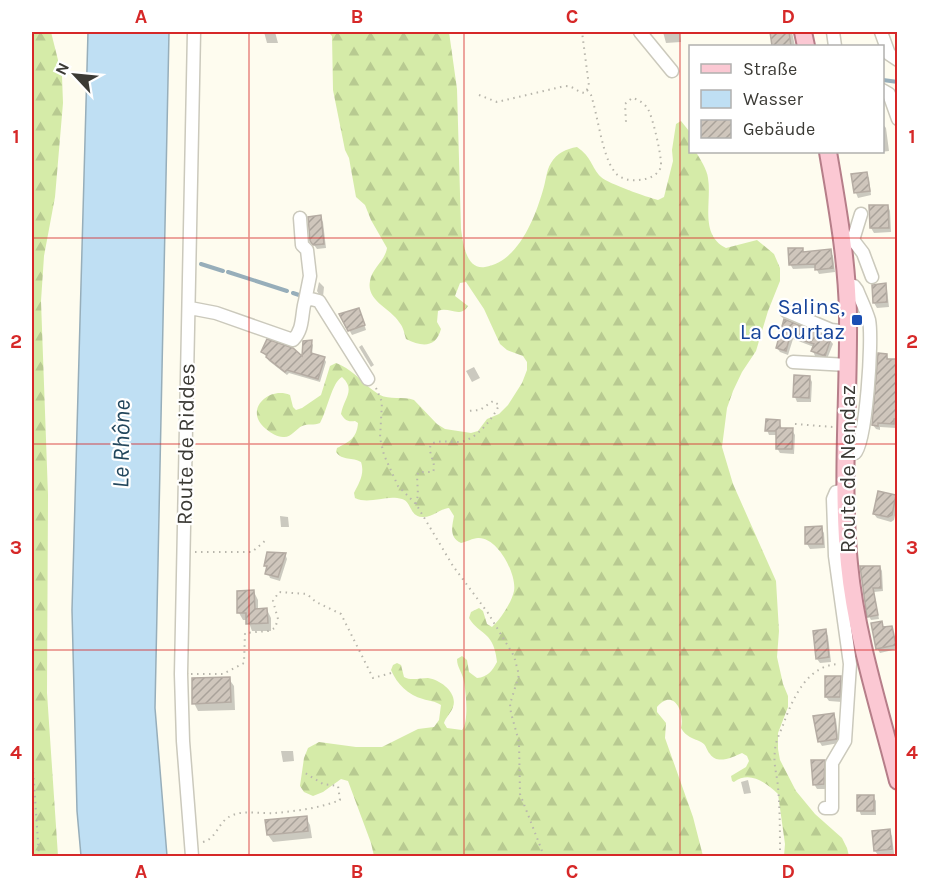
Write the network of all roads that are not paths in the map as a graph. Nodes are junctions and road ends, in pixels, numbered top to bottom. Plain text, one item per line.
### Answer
1 (194, 32) edge
2 (640, 32) edge
3 (881, 32) edge
4 (897, 60) edge
5 (672, 71) dead end
6 (884, 91) edge
7 (897, 119) edge
8 (828, 153) edge
9 (861, 214) dead end
10 (300, 218) dead end
11 (848, 240) junction
12 (872, 277) dead end
13 (847, 285) junction
14 (305, 301) junction
15 (190, 308) junction
16 (786, 311) dead end
17 (848, 332) junction
18 (793, 362) dead end
19 (848, 365) junction
20 (368, 379) road end
21 (847, 453) junction
22 (846, 490) junction
23 (897, 782) edge
24 (825, 808) dead end
25 (192, 856) edge

1 - 15 street, Route de Riddes
2 - 5 street
3 - 4 street
6 - 7 street
8 - 11 main road, Route de Nendaz
9 - 11 street
10 - 14 street
11 - 12 street
11 - 13 main road, Route de Nendaz
13 - 17 main road, Route de Nendaz
13 - 21 street
14 - 15 street
14 - 20 street
15 - 25 street, Route de Riddes
16 - 17 street
17 - 19 main road, Route de Nendaz
18 - 19 street
19 - 21 main road, Route de Nendaz
21 - 22 main road, Route de Nendaz
22 - 23 main road, Route de Nendaz
22 - 24 street

